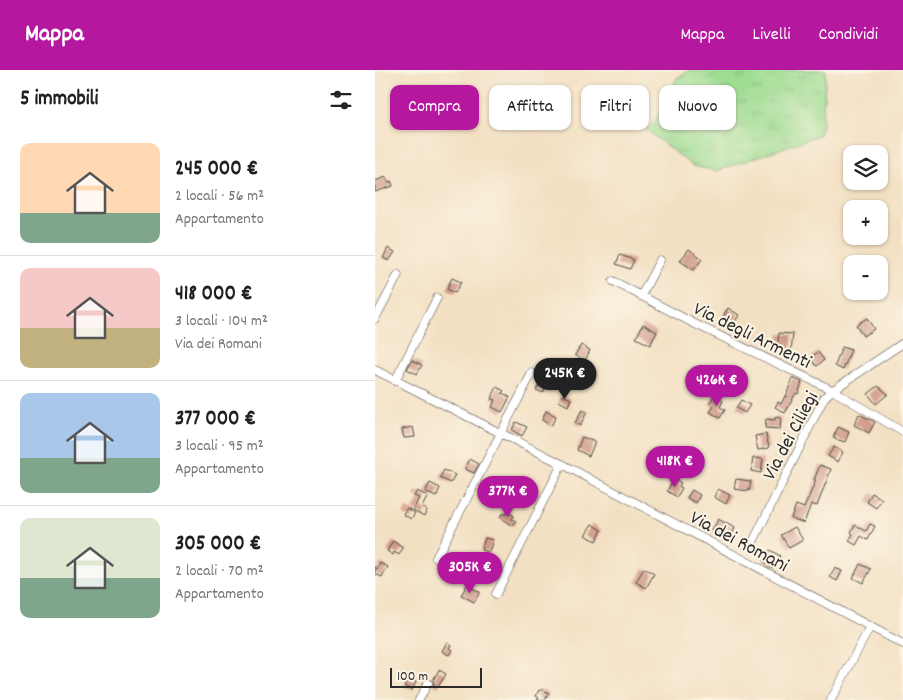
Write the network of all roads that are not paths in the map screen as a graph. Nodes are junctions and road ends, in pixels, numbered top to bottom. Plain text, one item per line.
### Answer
1 (660, 260) dead end
2 (397, 275) dead end
3 (613, 281) dead end
4 (641, 296) junction
5 (437, 298) dead end
6 (375, 319) edge
7 (902, 345) edge
8 (375, 370) edge
9 (532, 373) dead end
10 (395, 380) junction
11 (832, 390) junction
12 (903, 432) edge
13 (501, 434) junction
14 (562, 464) junction
15 (751, 546) dead end
16 (436, 558) dead end
17 (496, 594) dead end
18 (870, 627) junction
19 (903, 644) edge
20 (428, 683) dead end
21 (419, 700) edge
22 (831, 700) edge

1 - 4 street
2 - 6 street
3 - 4 street, Via degli Armenti
4 - 11 street, Via degli Armenti
5 - 10 street
7 - 11 street, Via dei Ciliegi
8 - 10 street, Via dei Romani
9 - 13 street
10 - 13 street, Via dei Romani
11 - 12 street, Via degli Armenti
11 - 15 street, Via dei Ciliegi
13 - 14 street, Via dei Romani
13 - 16 street
14 - 17 street
14 - 18 street, Via dei Romani
18 - 19 street, Via dei Romani
18 - 22 street
20 - 21 street

